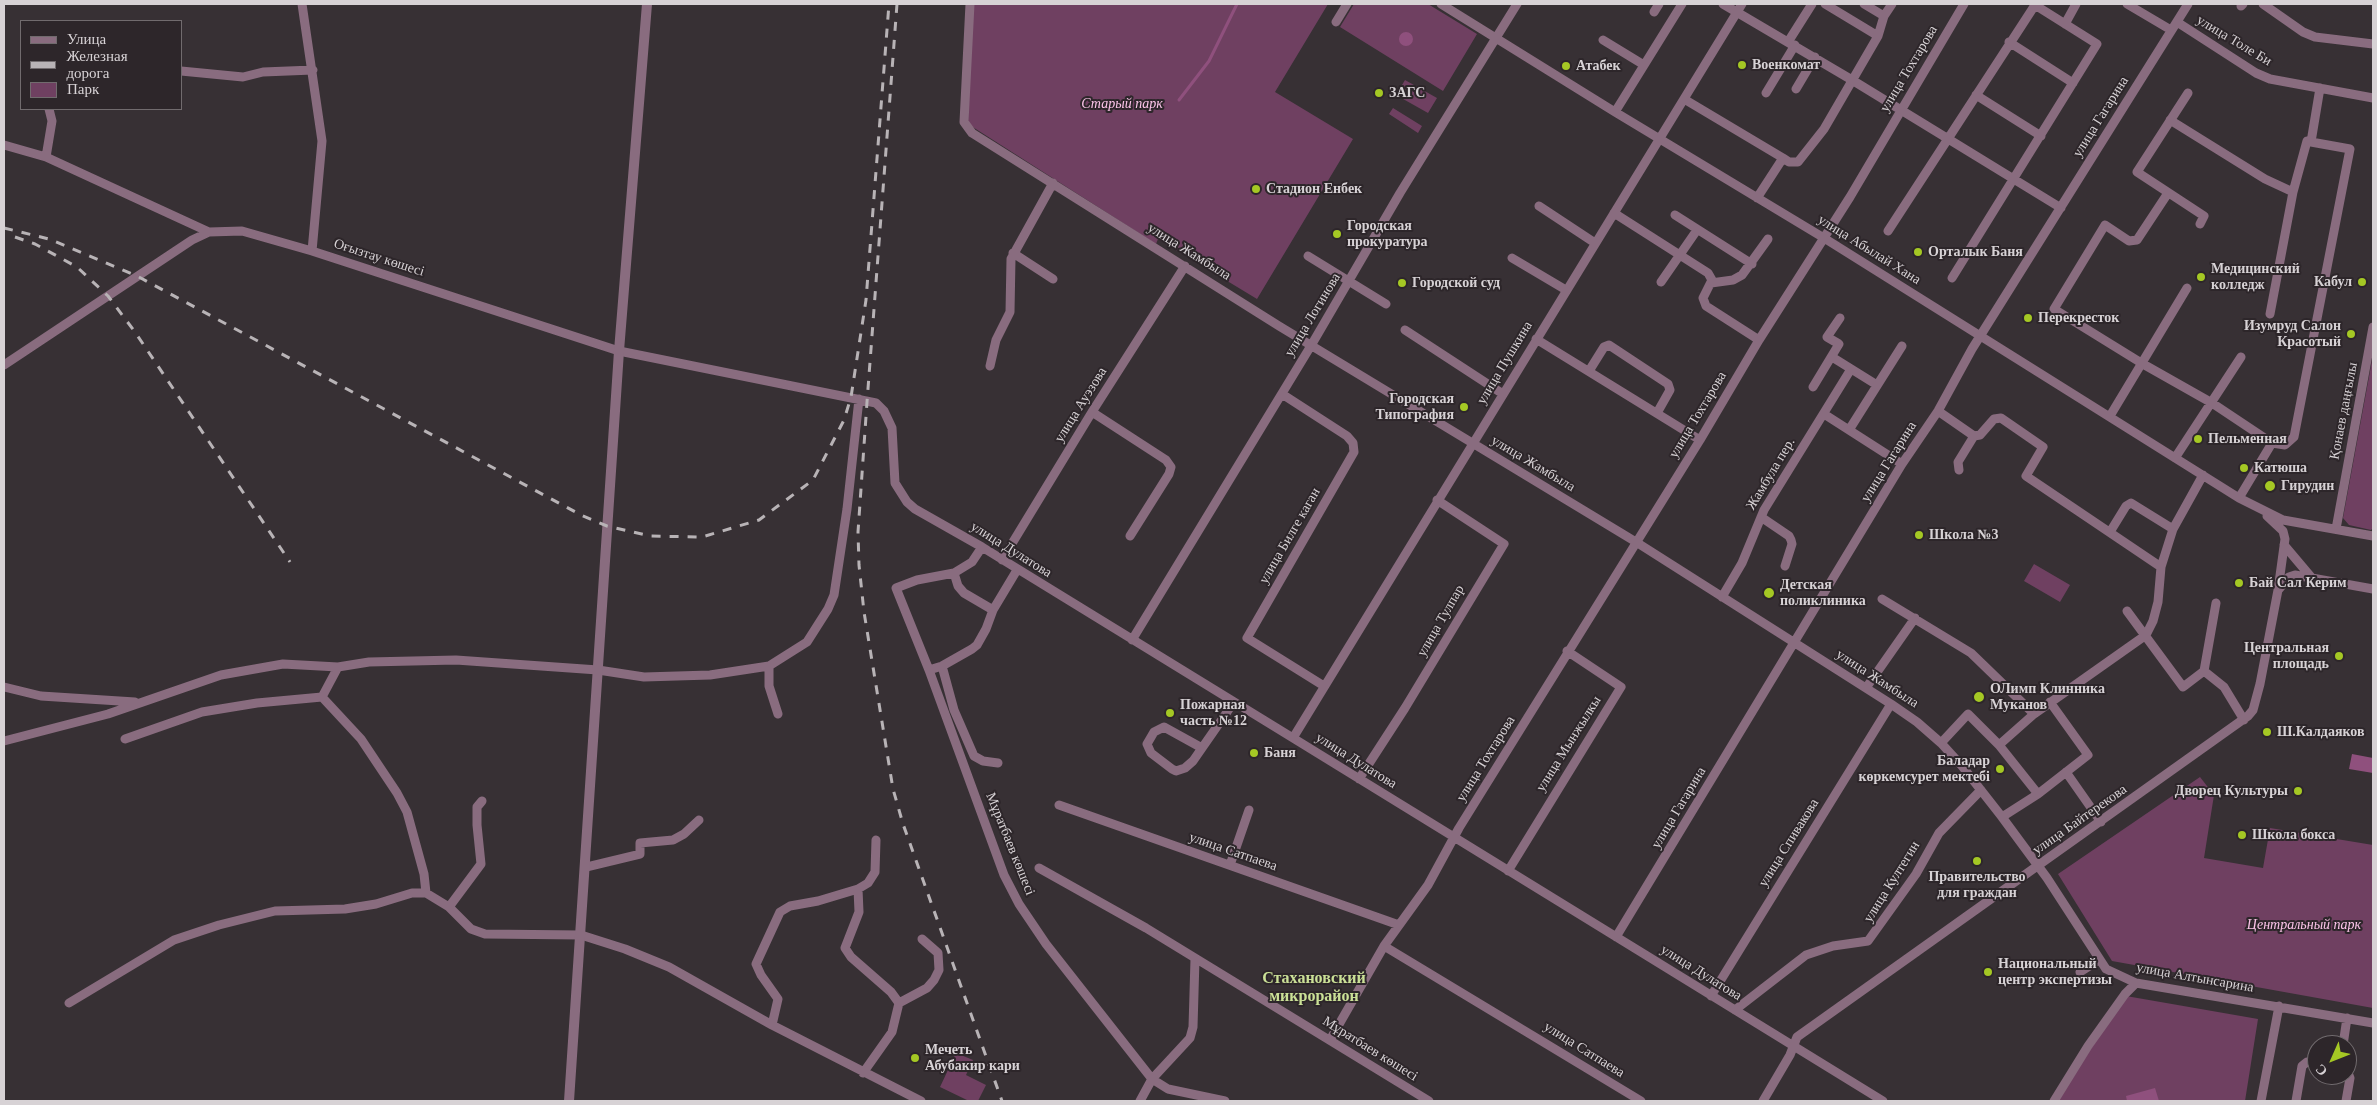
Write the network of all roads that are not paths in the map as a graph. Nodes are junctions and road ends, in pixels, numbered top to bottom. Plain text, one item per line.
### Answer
1 (302, 4) edge
2 (647, 4) edge
3 (970, 4) edge
4 (1347, 4) edge
5 (1441, 4) edge
6 (1517, 4) edge
7 (1660, 4) edge
8 (1682, 4) edge
9 (1723, 4) edge
10 (1812, 4) edge
11 (1825, 4) edge
12 (1864, 4) edge
13 (1892, 4) edge
14 (1964, 4) edge
15 (2076, 4) edge
16 (2127, 4) edge
17 (2188, 4) edge
18 (2263, 4) edge
19 (1739, 8) edge
20 (1654, 12) dead end
21 (1884, 16) junction
22 (1336, 22) dead end
23 (2177, 22) junction
24 (2065, 24) junction
25 (2171, 30) junction
26 (1878, 36) junction
27 (1496, 38) junction
28 (1603, 40) dead end
29 (2009, 42) junction
30 (1791, 44) junction
31 (2373, 44) edge
32 (1815, 57) junction
33 (1644, 65) junction
34 (313, 70) junction
35 (182, 71) edge
36 (1852, 80) junction
37 (2073, 83) junction
38 (2320, 88) junction
39 (1796, 89) dead end
40 (1766, 93) dead end
41 (2188, 93) dead end
42 (1976, 94) junction
43 (2371, 97) edge
44 (1684, 99) junction
45 (49, 110) edge
46 (1901, 110) junction
47 (1615, 112) junction
48 (2170, 120) junction
49 (2041, 136) junction
50 (1660, 138) junction
51 (1946, 138) junction
52 (2307, 141) dead end
53 (4, 145) edge
54 (46, 158) junction
55 (1783, 158) junction
56 (2013, 180) junction
57 (1052, 184) junction
58 (2293, 192) junction
59 (2168, 193) junction
60 (1757, 198) junction
61 (1539, 206) dead end
62 (2061, 208) junction
63 (1614, 213) junction
64 (1675, 215) dead end
65 (2200, 224) dead end
66 (1697, 230) junction
67 (1888, 231) dead end
68 (209, 232) junction
69 (1824, 238) junction
70 (1768, 239) dead end
71 (1595, 243) junction
72 (312, 251) junction
73 (1014, 253) junction
74 (1679, 254) junction
75 (1308, 256) dead end
76 (1512, 258) dead end
77 (1752, 264) junction
78 (1185, 266) junction
79 (1952, 278) dead end
80 (1053, 279) dead end
81 (1349, 282) junction
82 (1661, 282) dead end
83 (1711, 283) junction
84 (2187, 288) dead end
85 (1566, 290) junction
86 (1386, 304) dead end
87 (2270, 314) dead end
88 (1840, 318) dead end
89 (2373, 328) edge
90 (1405, 330) dead end
91 (1980, 336) junction
92 (1536, 339) junction
93 (1759, 340) junction
94 (1312, 344) junction
95 (1902, 346) dead end
96 (618, 351) junction
97 (1832, 357) junction
98 (2241, 358) dead end
99 (2143, 364) junction
100 (4, 365) edge
101 (990, 366) dead end
102 (1852, 369) junction
103 (1589, 371) junction
104 (1877, 385) junction
105 (1813, 387) dead end
106 (1282, 394) junction
107 (1503, 394) junction
108 (859, 399) junction
109 (876, 403) joint
110 (2212, 403) junction
111 (1938, 411) junction
112 (1092, 412) junction
113 (1657, 413) junction
114 (1824, 414) junction
115 (2110, 416) junction
116 (1849, 430) junction
117 (1974, 436) junction
118 (1700, 440) junction
119 (1472, 443) junction
120 (2272, 443) junction
121 (2175, 458) junction
122 (1902, 464) junction
123 (1959, 470) dead end
124 (2203, 475) junction
125 (2238, 498) junction
126 (1438, 500) junction
127 (2251, 505) junction
128 (1761, 518) junction
129 (2174, 529) junction
130 (2336, 529) junction
131 (2110, 532) junction
132 (1130, 536) dead end
133 (2373, 536) edge
134 (1636, 542) junction
135 (2284, 545) junction
136 (982, 548) junction
137 (1002, 560) junction
138 (1785, 566) dead end
139 (2161, 566) junction
140 (1017, 570) junction
141 (954, 573) junction
142 (2311, 577) junction
143 (2373, 589) edge
144 (2278, 590) junction
145 (1722, 597) junction
146 (1882, 599) dead end
147 (2216, 603) dead end
148 (993, 610) junction
149 (2126, 611) dead end
150 (1915, 618) junction
151 (2146, 635) junction
152 (1132, 640) junction
153 (1796, 643) junction
154 (1567, 652) junction
155 (768, 666) junction
156 (942, 666) junction
157 (338, 667) junction
158 (598, 670) junction
159 (929, 670) junction
160 (2204, 671) junction
161 (1324, 686) junction
162 (4, 687) edge
163 (1866, 688) junction
164 (322, 697) junction
165 (2050, 702) junction
166 (140, 703) junction
167 (1233, 703) junction
168 (1891, 704) junction
169 (778, 714) dead end
170 (2034, 714) junction
171 (2244, 720) junction
172 (1293, 738) junction
173 (125, 739) dead end
174 (4, 740) edge
175 (1941, 743) junction
176 (1999, 745) junction
177 (1202, 748) junction
178 (998, 763) dead end
179 (2066, 772) junction
180 (1359, 779) junction
181 (1982, 790) junction
182 (2038, 794) junction
183 (482, 801) dead end
184 (1059, 805) dead end
185 (1249, 810) dead end
186 (2002, 817) junction
187 (699, 820) dead end
188 (2101, 822) junction
189 (1454, 838) junction
190 (876, 840) dead end
191 (1230, 865) junction
192 (586, 867) junction
193 (2038, 867) junction
194 (1039, 868) dead end
195 (1508, 871) junction
196 (858, 888) junction
197 (426, 893) junction
198 (449, 907) junction
199 (1398, 924) junction
200 (580, 935) junction
201 (1616, 937) junction
202 (922, 939) dead end
203 (1384, 946) junction
204 (1195, 958) junction
205 (2099, 960) junction
206 (2080, 972) dead end
207 (2136, 983) junction
208 (1711, 996) junction
209 (69, 1003) dead end
210 (899, 1003) junction
211 (2279, 1006) junction
212 (1736, 1010) junction
213 (2347, 1018) junction
214 (2373, 1022) edge
215 (772, 1025) junction
216 (2344, 1035) edge
217 (1330, 1040) junction
218 (1792, 1045) junction
219 (2307, 1062) edge
220 (863, 1073) junction
221 (1152, 1079) junction
222 (2349, 1085) edge
223 (1414, 1097) edge
224 (568, 1101) edge
225 (921, 1101) edge
226 (1140, 1101) edge
227 (1225, 1101) edge
228 (1429, 1101) edge
229 (1641, 1101) edge
230 (1763, 1101) edge
231 (1883, 1101) edge
232 (2054, 1101) edge
233 (2261, 1101) edge
234 (2296, 1101) edge
235 (2346, 1101) edge

1 - 34 street
2 - 96 street
3 - 57 street, улица Жамбыла
4 - 22 street
5 - 27 street, улица Абылай Хана
6 - 27 street, улица Логинова
7 - 20 street
8 - 33 street
9 - 19 street
10 - 30 street
11 - 26 street
12 - 21 street
13 - 21 street
14 - 46 street, улица Тохтарова
15 - 24 street
16 - 25 street
17 - 23 street, улица Гагарина
18 - 31 street
19 - 30 street
19 - 44 street, улица Пушкина
21 - 26 street
23 - 25 street, улица Гагарина
23 - 38 street, улица Толе Би
24 - 29 street
24 - 37 street
25 - 62 street, улица Гагарина
26 - 36 street
27 - 47 street, улица Абылай Хана
27 - 81 street, улица Логинова
28 - 33 street
29 - 37 street
29 - 42 street
30 - 32 street
30 - 40 street
32 - 36 street
32 - 39 street
33 - 47 street
34 - 35 street
34 - 72 street
36 - 46 street
36 - 55 street
37 - 49 street
38 - 43 street, улица Толе Би
38 - 120 street
41 - 48 street
42 - 49 street
42 - 51 street
44 - 50 street, улица Пушкина
44 - 55 street
45 - 54 street
46 - 51 street
46 - 69 street, улица Тохтарова
47 - 50 street, улица Абылай Хана
48 - 58 street
48 - 59 street
49 - 56 street
50 - 60 street, улица Абылай Хана
50 - 63 street, улица Пушкина
51 - 56 street
51 - 67 street
52 - 58 street
53 - 54 street
54 - 68 street
55 - 60 street
56 - 62 street
56 - 79 street
57 - 73 street
57 - 78 street, улица Жамбыла
58 - 87 street
59 - 65 street
59 - 99 street
60 - 69 street, улица Абылай Хана
61 - 71 street
62 - 91 street, улица Гагарина
63 - 71 street, улица Пушкина
63 - 74 street
64 - 66 street
66 - 74 street
66 - 77 street
68 - 72 street, Оғызтау көшесі
68 - 100 street, Оғызтау көшесі
69 - 91 street, улица Абылай Хана
69 - 93 street, улица Тохтарова
70 - 77 street
71 - 85 street, улица Пушкина
72 - 96 street, Оғызтау көшесі
73 - 80 street
73 - 101 street
74 - 82 street
74 - 83 street
75 - 81 street
76 - 85 street
77 - 83 street
78 - 94 street, улица Жамбыла
78 - 112 street, улица Ауэзова
81 - 86 street
81 - 94 street, улица Логинова
83 - 93 street
84 - 99 street
85 - 92 street, улица Пушкина
88 - 97 street
89 - 130 street, Қонаев даңғылы
90 - 107 street
91 - 111 street, улица Гагарина
91 - 115 street, улица Абылай Хана
92 - 103 street
92 - 107 street, улица Пушкина
93 - 118 street, улица Тохтарова
94 - 106 street, улица Логинова
94 - 119 street, улица Жамбыла
95 - 104 street
96 - 108 street, Оғызтау көшесі
96 - 158 street
97 - 102 street
97 - 105 street
98 - 110 street
99 - 110 street
99 - 115 street
102 - 104 street
102 - 114 street, Жамбула пер.
103 - 113 street
103 - 113 street
104 - 116 street
106 - 152 street, улица Логинова
106 - 161 street, улица Билге каган
107 - 119 street, улица Пушкина
108 - 109 street, Оғызтау көшесі
108 - 155 street
109 - 136 street, улица Дулатова
110 - 120 street
110 - 121 street
111 - 117 street
111 - 122 street, улица Гагарина
112 - 132 street
112 - 137 street, улица Ауэзова
113 - 118 street
114 - 116 street
114 - 128 street, Жамбула пер.
115 - 121 street, улица Абылай Хана
116 - 122 street
117 - 123 street
117 - 131 street
118 - 134 street, улица Тохтарова
119 - 126 street, улица Пушкина
119 - 134 street, улица Жамбыла
120 - 125 street
121 - 124 street, улица Абылай Хана
122 - 153 street, улица Гагарина
124 - 125 street, улица Абылай Хана
124 - 129 street
125 - 127 street, улица Абылай Хана
126 - 161 street, улица Пушкина
126 - 180 street, улица Тулпар
127 - 130 street, улица Абылай Хана
127 - 135 street, улица Байтерекова
128 - 138 street
128 - 145 street, Жамбула пер.
129 - 131 street
129 - 139 street
130 - 133 street, улица Абылай Хана
131 - 139 street
134 - 145 street, улица Жамбыла
134 - 154 street, улица Тохтарова
135 - 142 street
135 - 144 street, улица Байтерекова
136 - 137 street, улица Дулатова
136 - 141 street
137 - 140 street, улица Дулатова
139 - 151 street
140 - 148 street
140 - 152 street, улица Дулатова
141 - 148 street
141 - 159 street, Мұратбаев көшесі
142 - 143 street
142 - 144 street
144 - 171 street, улица Байтерекова
145 - 153 street, улица Жамбыла
146 - 150 street
147 - 160 street
148 - 156 street
149 - 151 street
150 - 163 street
150 - 170 street
151 - 160 street
151 - 165 street
152 - 167 street, улица Дулатова
153 - 163 street, улица Жамбыла
153 - 201 street, улица Гагарина
154 - 189 street, улица Тохтарова
154 - 195 street, улица Мынжылкы
155 - 158 street
155 - 169 street
156 - 159 street
156 - 178 street
157 - 158 street
157 - 164 street
157 - 166 street
158 - 192 street
159 - 221 street, Мұратбаев көшесі
160 - 171 street
161 - 172 street, улица Пушкина
162 - 166 street
163 - 168 street, улица Жамбыла
164 - 173 street
164 - 197 street
165 - 170 street
165 - 179 street
166 - 174 street
167 - 172 street, улица Дулатова
167 - 177 street
168 - 175 street, улица Жамбыла
168 - 208 street, улица Спивакова
170 - 176 street
171 - 188 street, улица Байтерекова
172 - 180 street, улица Дулатова
175 - 176 street
175 - 181 street, улица Жамбыла
176 - 182 street
177 - 177 street
179 - 182 street
179 - 188 street
180 - 189 street, улица Дулатова
181 - 186 street, улица Жамбыла
181 - 212 street, улица Култегин
182 - 186 street
183 - 198 street
184 - 191 street, улица Сатпаева
185 - 191 street
186 - 193 street, улица Жамбыла
187 - 192 street
188 - 193 street, улица Байтерекова
189 - 195 street, улица Дулатова
189 - 199 street, улица Тохтарова
190 - 196 street
191 - 199 street, улица Сатпаева
192 - 200 street
193 - 205 street, улица Алтынсарина
193 - 218 street, улица Байтерекова
194 - 204 street, Мұратбаев көшесі
195 - 201 street, улица Дулатова
196 - 210 street
196 - 215 street
197 - 198 street
197 - 209 street
198 - 200 street
199 - 203 street
200 - 215 street
200 - 224 street
201 - 208 street, улица Дулатова
202 - 210 street
203 - 217 street
203 - 229 street, улица Сатпаева
204 - 217 street, Мұратбаев көшесі
204 - 221 street
205 - 206 street
205 - 207 street, улица Алтынсарина
207 - 211 street, улица Алтынсарина
207 - 232 street
208 - 212 street, улица Дулатова
210 - 220 street
211 - 213 street, улица Алтынсарина
211 - 233 street
212 - 218 street, улица Дулатова
213 - 214 street, улица Алтынсарина
213 - 216 street
215 - 220 street
217 - 223 street, Мұратбаев көшесі
218 - 230 street, улица Байтерекова
218 - 231 street, улица Дулатова
219 - 234 street
220 - 225 street
221 - 226 street
221 - 227 street
222 - 235 street
223 - 228 street, Мұратбаев көшесі

